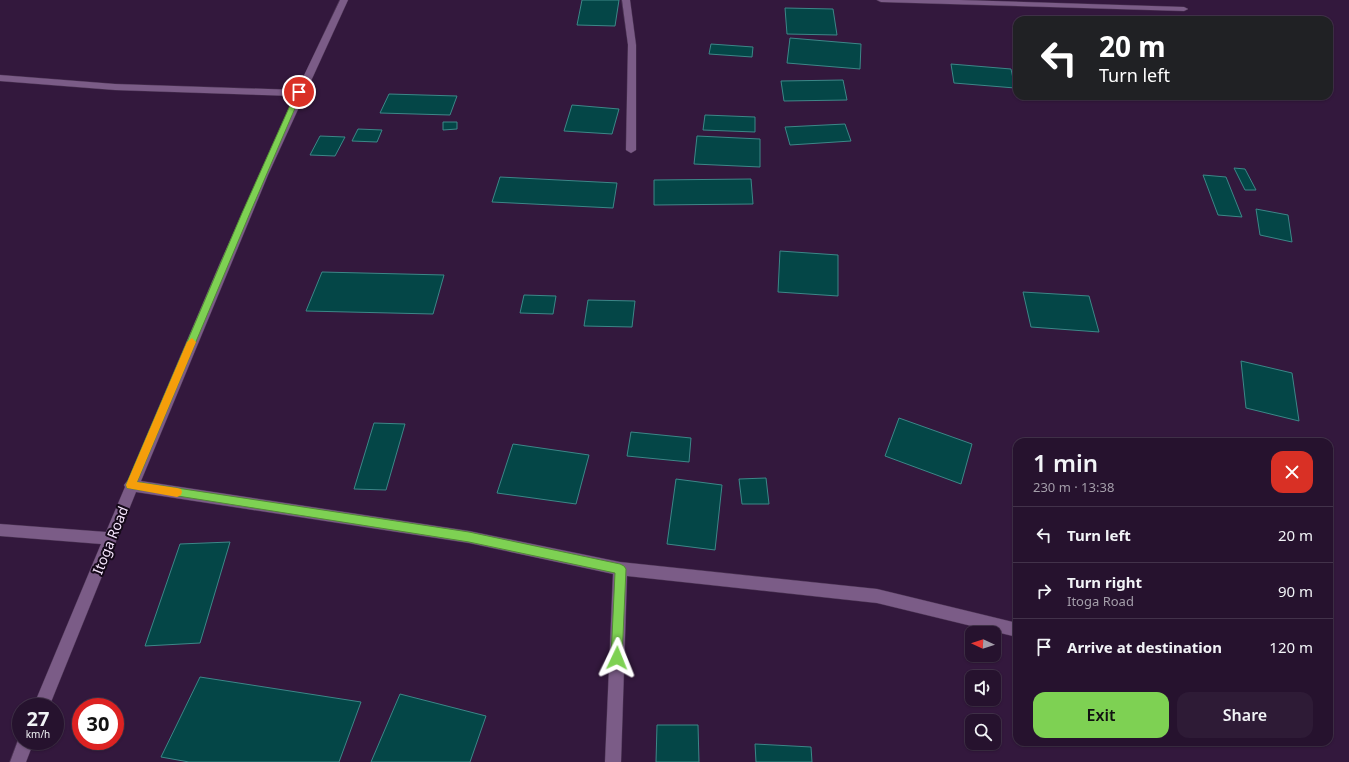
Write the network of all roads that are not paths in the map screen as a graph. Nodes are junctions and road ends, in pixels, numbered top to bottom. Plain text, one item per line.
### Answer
1 (344, 0) edge
2 (626, 0) edge
3 (881, 0) edge
4 (1184, 8) dead end
5 (0, 78) edge
6 (299, 92) junction
7 (630, 150) dead end
8 (131, 485) junction
9 (0, 530) edge
10 (111, 540) junction
11 (620, 569) junction
12 (1013, 629) edge
13 (44, 698) edge
14 (23, 750) edge
15 (18, 762) edge
16 (613, 762) edge

1 - 6 street, Itoga Road
2 - 7 street
3 - 4 street
5 - 6 street
6 - 8 street, Itoga Road
8 - 10 street, Itoga Road
8 - 11 street
9 - 10 street
10 - 13 street, Itoga Road
11 - 12 street
11 - 16 street
14 - 15 street

